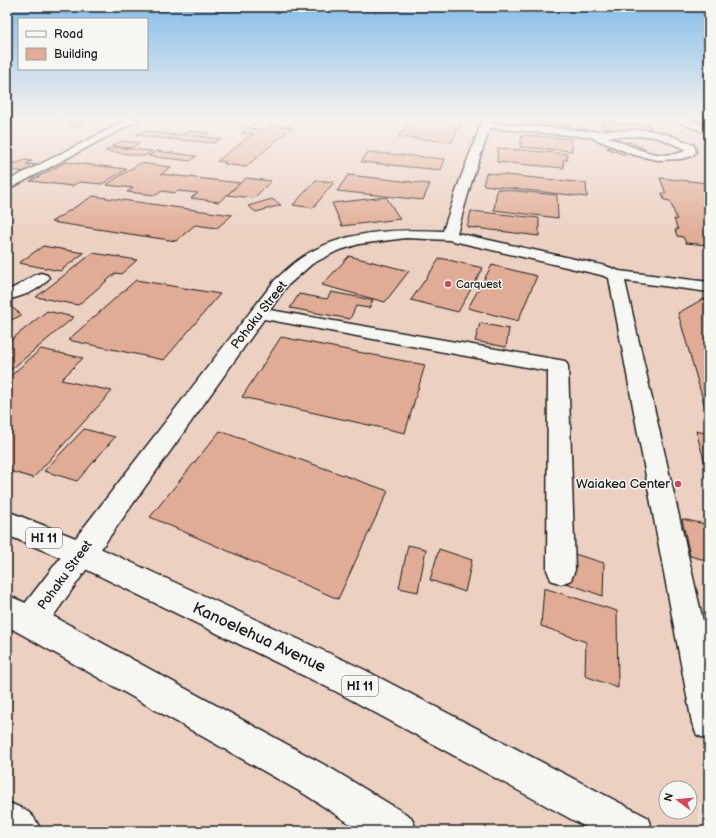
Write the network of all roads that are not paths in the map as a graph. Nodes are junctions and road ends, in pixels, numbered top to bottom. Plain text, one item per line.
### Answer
1 (61, 158) edge
2 (474, 158) edge
3 (7, 186) edge
4 (449, 236) junction
5 (611, 273) junction
6 (41, 278) dead end
7 (709, 287) edge
8 (7, 295) edge
9 (259, 313) junction
10 (7, 523) edge
11 (81, 553) junction
12 (560, 570) dead end
13 (19, 615) edge
14 (709, 723) edge
15 (7, 822) edge
16 (20, 831) edge
17 (397, 831) edge
18 (633, 831) edge

1 - 3 main road
2 - 4 main road
4 - 5 main road, Pohaku Street
4 - 9 main road, Pohaku Street
5 - 7 main road, Pohaku Street
5 - 14 main road
6 - 8 main road
9 - 11 main road, Pohaku Street
9 - 12 main road
10 - 11 main road, Kanoelehua Avenue / HI 11
11 - 13 main road, Pohaku Street
11 - 18 main road, Kanoelehua Avenue / HI 11
13 - 17 main road
15 - 16 main road

